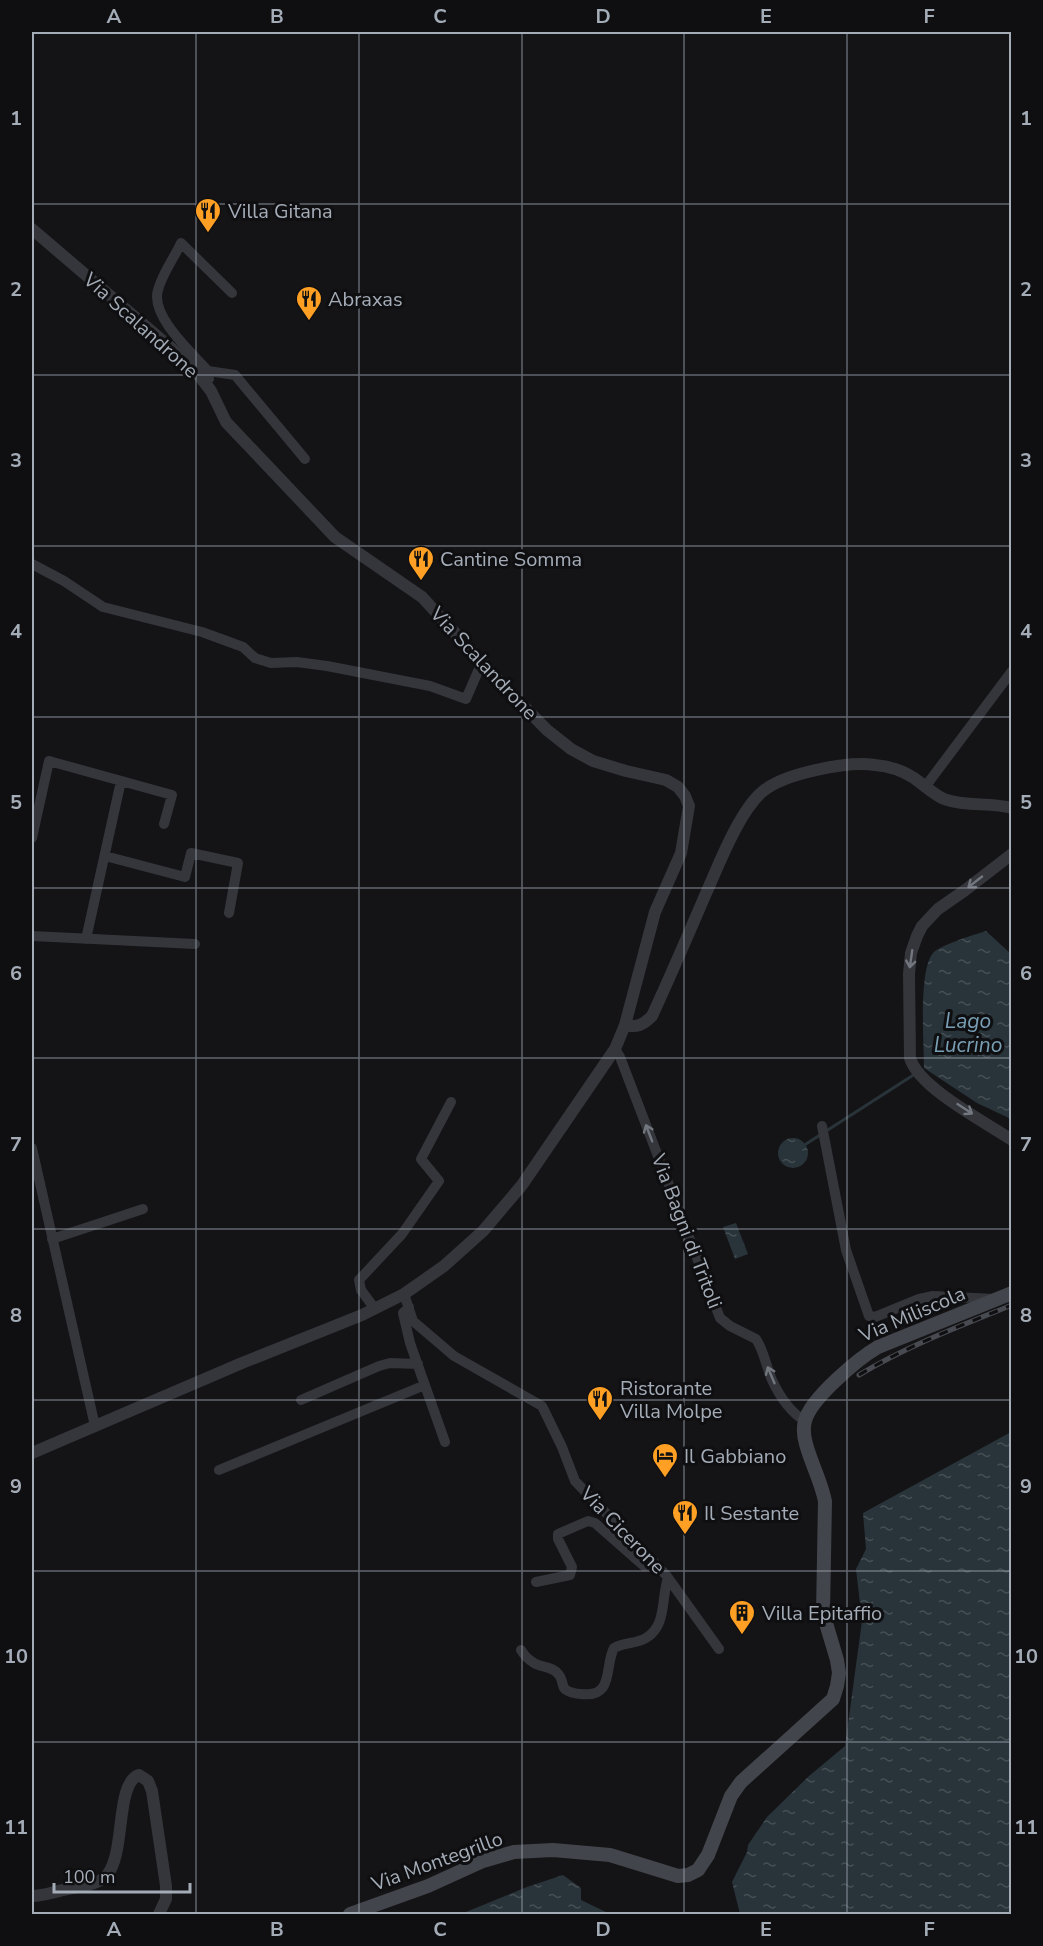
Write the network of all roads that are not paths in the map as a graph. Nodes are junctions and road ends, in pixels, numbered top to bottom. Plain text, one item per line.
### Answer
1 (32, 229) edge
2 (232, 293) dead end
3 (208, 371) junction
4 (210, 391) junction
5 (305, 459) dead end
6 (32, 564) edge
7 (482, 662) junction
8 (1011, 671) edge
9 (121, 781) junction
10 (925, 787) junction
11 (1011, 808) edge
12 (164, 824) dead end
13 (32, 838) edge
14 (1011, 854) edge
15 (105, 856) junction
16 (230, 913) dead end
17 (32, 936) edge
18 (86, 939) junction
19 (195, 944) dead end
20 (625, 1025) junction
21 (615, 1049) junction
22 (451, 1102) dead end
23 (823, 1131) dead end
24 (1011, 1140) edge
25 (32, 1148) edge
26 (35, 1180) edge
27 (143, 1209) dead end
28 (52, 1239) junction
29 (404, 1294) junction
30 (1005, 1296) edge
31 (958, 1297) junction
32 (409, 1307) junction
33 (375, 1308) junction
34 (958, 1315) junction
35 (418, 1364) junction
36 (425, 1385) junction
37 (301, 1400) dead end
38 (805, 1421) junction
39 (95, 1426) junction
40 (445, 1442) dead end
41 (32, 1453) edge
42 (219, 1470) dead end
43 (654, 1562) junction
44 (668, 1578) junction
45 (536, 1582) dead end
46 (719, 1649) dead end
47 (521, 1650) dead end
48 (32, 1896) edge
49 (159, 1914) edge
50 (350, 1914) edge

1 - 4 street, Via Scalandrone
2 - 3 street
3 - 4 street
3 - 5 street
4 - 7 street, Via Scalandrone
6 - 7 street
7 - 20 street, Via Scalandrone
8 - 10 street
9 - 12 street
9 - 13 street
9 - 15 street
10 - 11 street
10 - 20 street
14 -> 24 street
15 - 16 street
15 - 18 street
17 - 18 street
18 - 19 street
20 - 21 street
21 - 29 street
38 -> 21 street, Via Bagni di Tritoli
22 - 33 street
23 - 31 street
25 - 26 street
26 - 28 street
27 - 28 street
28 - 39 street
29 - 32 street, Via Cicerone
29 - 33 street
30 - 31 street
30 - 34 main road, Via Miliscola
31 - 34 street
32 - 35 street
32 - 43 street, Via Cicerone
33 - 39 street
34 - 38 main road, Via Miliscola
35 - 36 street
35 - 37 street
36 - 40 street
36 - 42 street
38 - 50 main road, Via Montegrillo
39 - 41 street
43 - 44 street, Via Cicerone
43 - 45 street
44 - 46 street, Via Cicerone
44 - 47 street
48 - 49 street

